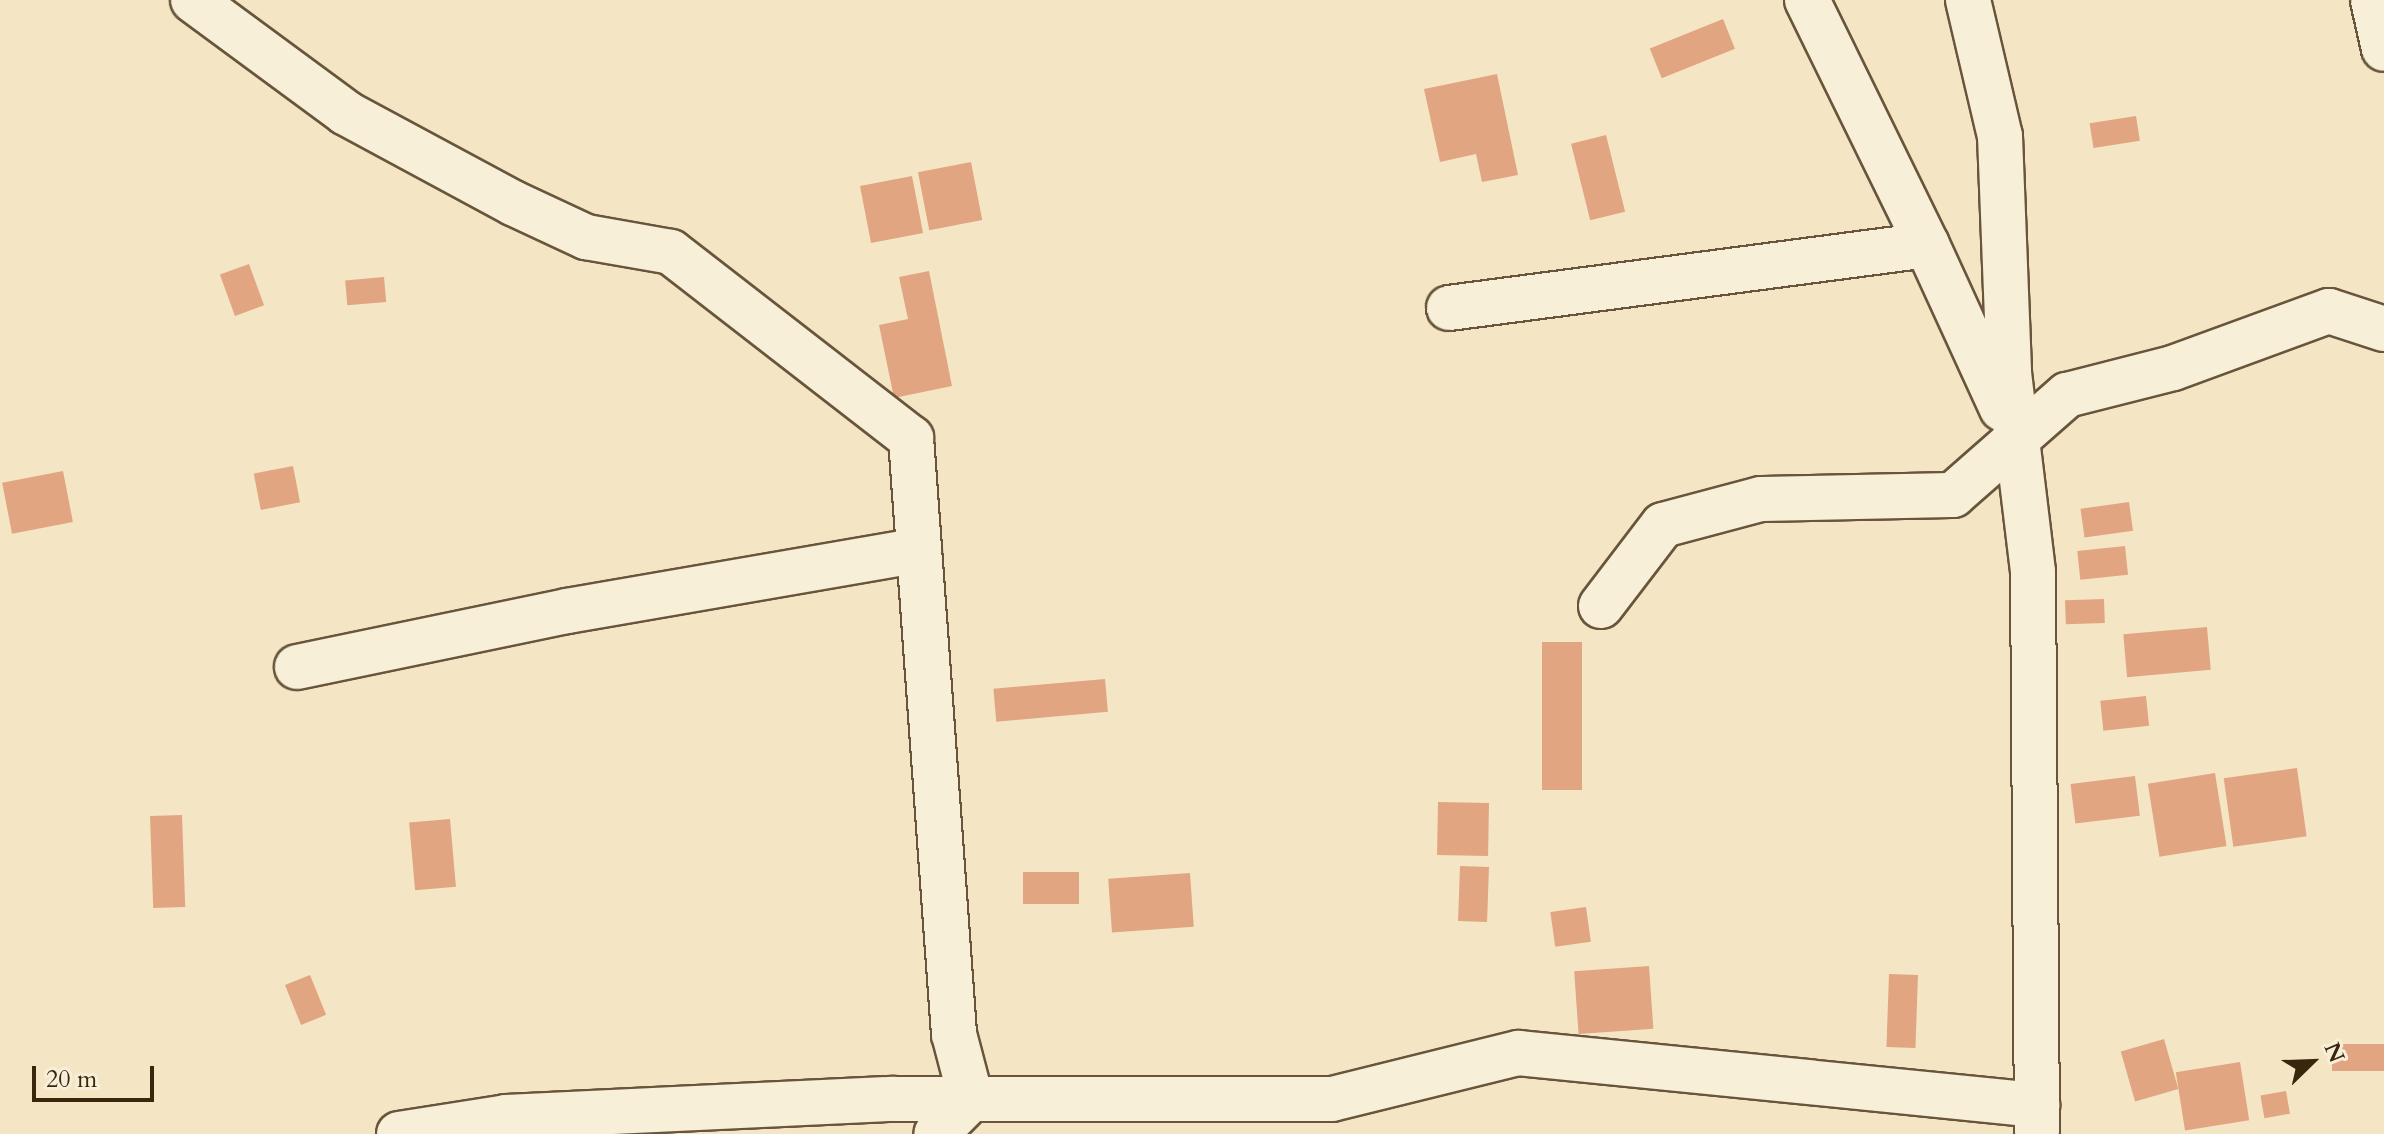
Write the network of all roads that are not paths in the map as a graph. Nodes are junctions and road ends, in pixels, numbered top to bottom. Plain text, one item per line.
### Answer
1 (193, 0) edge
2 (1807, 0) edge
3 (1968, 0) edge
4 (2373, 0) edge
5 (2384, 49) edge
6 (1927, 245) junction
7 (1449, 308) dead end
8 (2384, 329) edge
9 (2017, 440) junction
10 (919, 550) junction
11 (1601, 606) dead end
12 (297, 667) dead end
13 (971, 1099) junction
14 (2037, 1120) edge
15 (399, 1134) edge
16 (936, 1134) edge

1 - 10 street
2 - 6 street
3 - 9 street
4 - 5 street
6 - 7 street
6 - 9 street
8 - 9 street
9 - 11 street
9 - 14 street
10 - 12 street
10 - 13 street
13 - 14 street
13 - 15 street
13 - 16 street

